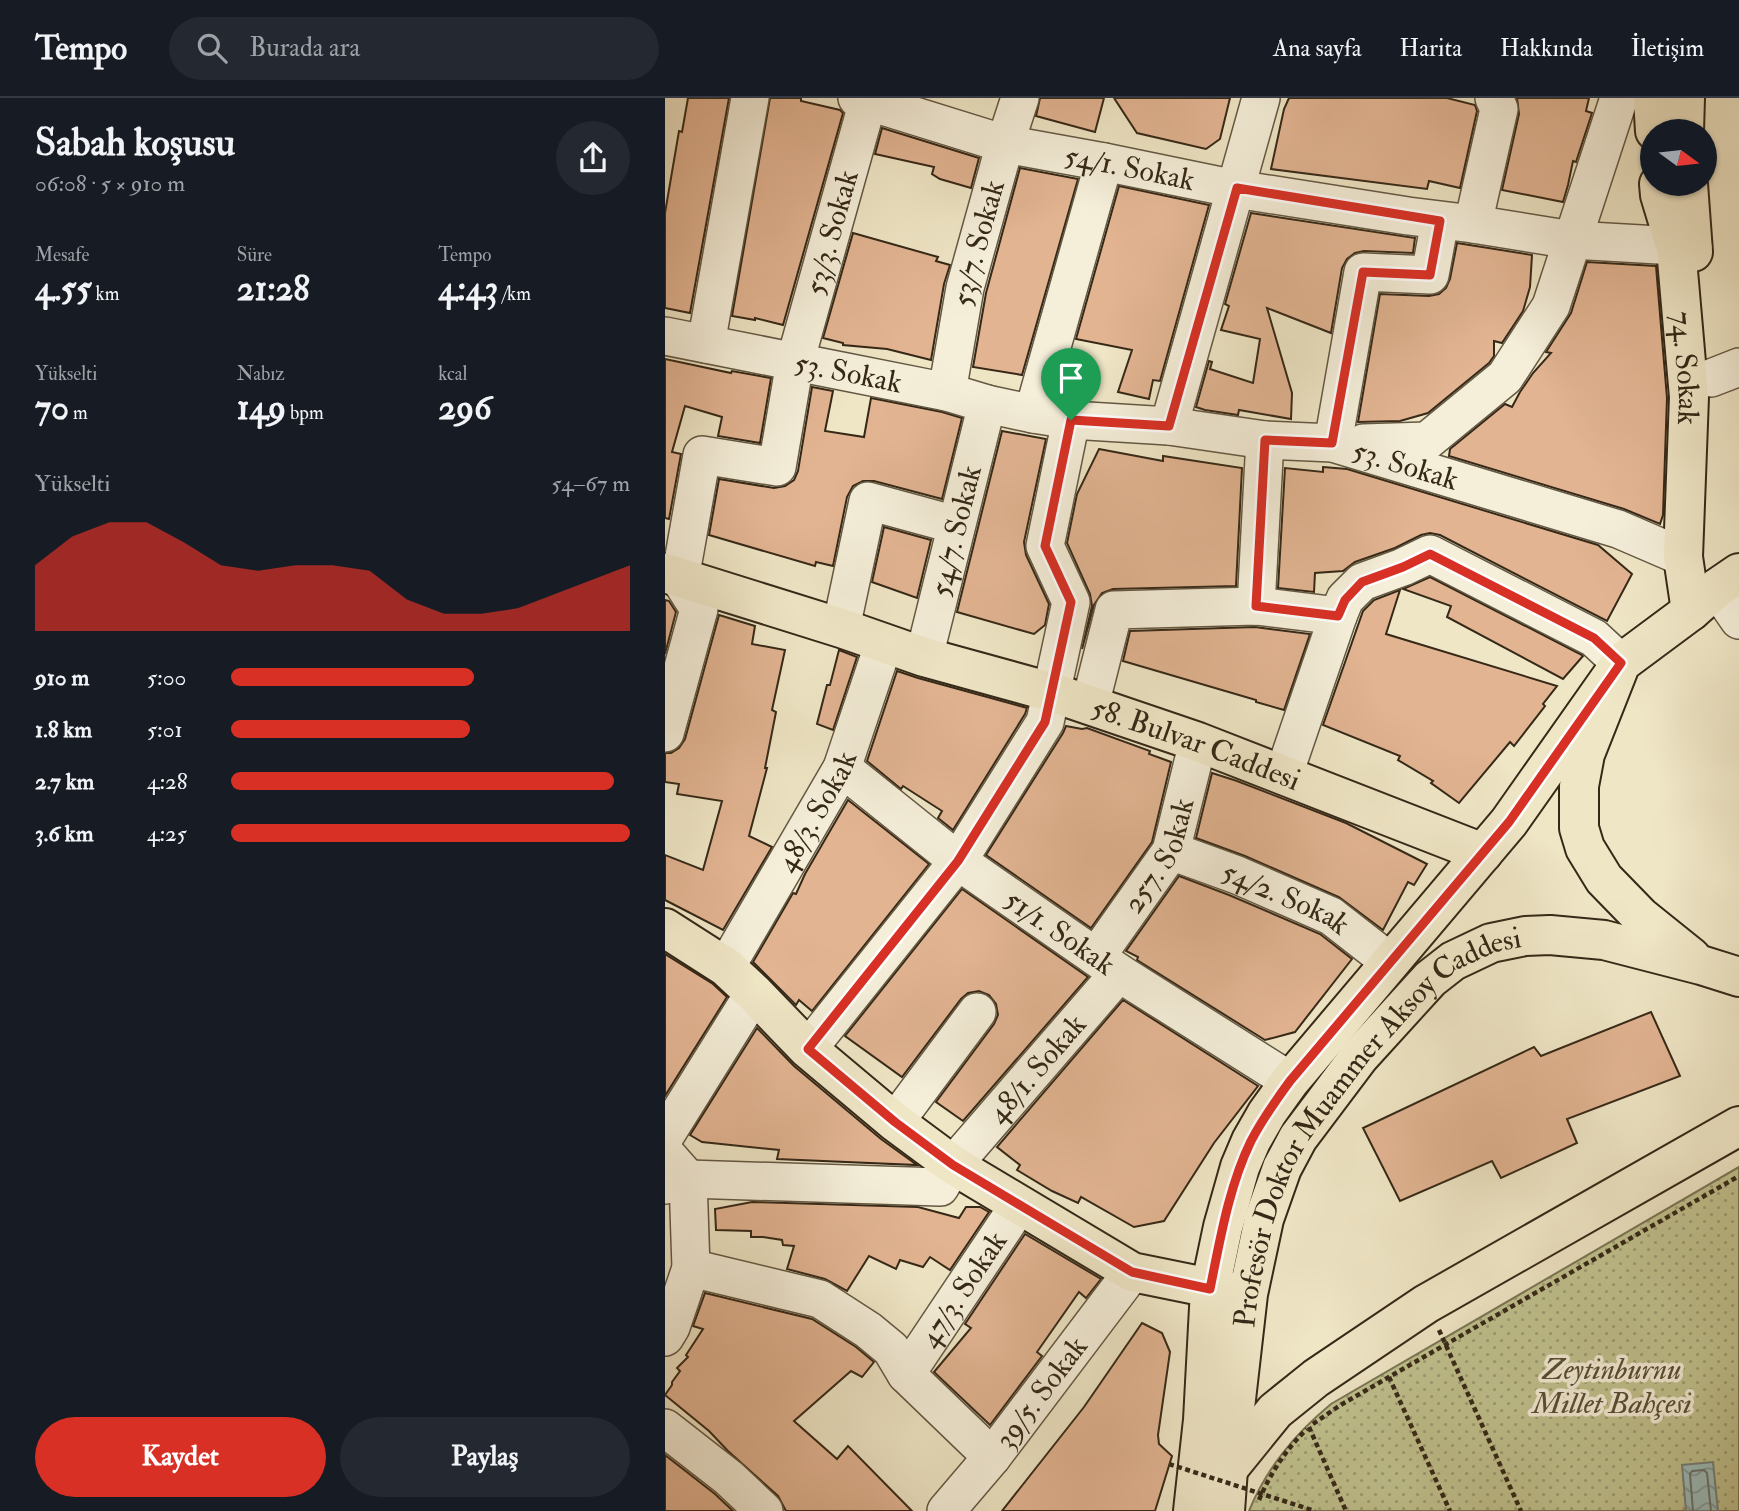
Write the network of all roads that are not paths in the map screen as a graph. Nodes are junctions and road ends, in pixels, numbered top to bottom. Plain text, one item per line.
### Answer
1 (750, 98) edge
2 (1020, 98) edge
3 (1261, 98) edge
4 (1494, 98) edge
5 (1619, 98) edge
6 (1653, 98) edge
7 (1685, 98) edge
8 (862, 99) edge
9 (1654, 119) edge
10 (1684, 119) edge
11 (1005, 144) junction
12 (1104, 162) junction
13 (1237, 188) junction
14 (1660, 196) edge
15 (1687, 196) edge
16 (1457, 222) junction
17 (1572, 240) junction
18 (1685, 248) junction
19 (665, 336) edge
20 (706, 344) junction
21 (795, 362) junction
22 (1725, 372) edge
23 (947, 393) junction
24 (986, 404) junction
25 (1033, 414) junction
26 (1071, 420) junction
27 (1169, 426) junction
28 (1265, 440) junction
29 (1332, 443) junction
30 (956, 526) junction
31 (1683, 557) junction
32 (673, 576) edge
33 (1716, 591) edge
34 (1256, 606) junction
35 (1338, 616) junction
36 (1739, 620) edge
37 (841, 628) junction
38 (884, 643) junction
39 (923, 657) junction
40 (1621, 663) junction
41 (1051, 692) junction
42 (1090, 705) junction
43 (665, 733) edge
44 (1198, 742) junction
45 (842, 768) junction
46 (1284, 774) junction
47 (1171, 852) junction
48 (1483, 853) junction
49 (958, 861) junction
50 (665, 928) edge
51 (1390, 962) junction
52 (1107, 965) junction
53 (1701, 965) junction
54 (726, 967) junction
55 (1739, 977) edge
56 (754, 993) junction
57 (977, 1012) dead end
58 (808, 1049) junction
59 (1290, 1081) junction
60 (895, 1122) junction
61 (1739, 1126) edge
62 (665, 1136) edge
63 (953, 1165) junction
64 (673, 1172) edge
65 (1019, 1205) junction
66 (691, 1268) junction
67 (1132, 1272) junction
68 (1210, 1289) junction
69 (1248, 1294) junction
70 (665, 1338) edge
71 (906, 1374) junction
72 (665, 1428) edge
73 (992, 1457) junction
74 (1228, 1469) junction
75 (1242, 1506) edge
76 (764, 1511) edge
77 (946, 1511) edge
78 (1193, 1511) edge

1 - 20 street
2 - 11 street, 53/7. Sokak
3 - 13 street
4 - 16 street
5 - 17 street
6 - 9 main road
7 - 10 main road
8 - 11 street, 54/1. Sokak
8 - 21 street, 53/3. Sokak
11 - 12 street, 54/1. Sokak
11 - 23 street, 53/7. Sokak
12 - 13 street, 54/1. Sokak
12 - 25 street
13 - 16 street, 54/1. Sokak
13 - 27 street
14 - 18 main road, 74. Sokak
15 - 18 main road, 74. Sokak
16 - 17 street, 54/1. Sokak
16 - 29 street
17 - 18 street, 54/1. Sokak
17 - 29 street
18 - 22 main road, 74. Sokak
18 - 31 main road, 74. Sokak
19 - 20 street, 53. Sokak
20 - 21 street, 53. Sokak
21 - 23 street, 53. Sokak
21 - 32 street, 53/3. Sokak
22 - 33 main road, 74. Sokak
23 - 24 street, 53. Sokak
24 - 25 street, 53. Sokak
24 - 30 street, 54/7. Sokak
25 - 26 street, 53. Sokak
26 - 27 street, 53. Sokak
26 - 41 street
27 - 28 street, 53. Sokak
28 - 29 street, 53. Sokak
28 - 34 street
29 - 31 street, 53. Sokak
30 - 37 street
30 - 39 street, 54/7. Sokak
31 - 33 main road, 74. Sokak
32 - 37 main road, 58. Bulvar Caddesi
32 - 43 street
33 - 36 street
33 - 40 main road
34 - 35 street
34 - 42 street
35 - 40 street
35 - 46 street
37 - 38 main road, 58. Bulvar Caddesi
38 - 39 main road, 58. Bulvar Caddesi
38 - 45 street, 48/3. Sokak
39 - 41 main road, 58. Bulvar Caddesi
40 - 48 main road, Profesör Doktor Muammer Aksoy Caddesi
40 - 53 main road
41 - 42 main road, 58. Bulvar Caddesi
41 - 49 street
42 - 44 main road, 58. Bulvar Caddesi
44 - 46 main road, 58. Bulvar Caddesi
44 - 47 street, 257. Sokak
45 - 49 street, 51/1. Sokak
45 - 54 street, 48/3. Sokak
46 - 48 main road, 58. Bulvar Caddesi
47 - 51 street, 54/2. Sokak
47 - 52 street, 257. Sokak
48 - 51 main road, Profesör Doktor Muammer Aksoy Caddesi
49 - 52 street, 51/1. Sokak
49 - 58 street
50 - 54 main road
51 - 59 main road, Profesör Doktor Muammer Aksoy Caddesi
52 - 59 street, 51/1. Sokak
52 - 63 street, 48/1. Sokak
53 - 55 main road, Profesör Doktor Muammer Aksoy Caddesi
53 - 69 main road, Profesör Doktor Muammer Aksoy Caddesi
54 - 56 main road
56 - 58 main road
56 - 62 street
57 - 60 street
58 - 60 main road
59 - 68 main road, Profesör Doktor Muammer Aksoy Caddesi
60 - 63 main road
61 - 74 main road
63 - 64 street, 48/1. Sokak
63 - 65 main road
64 - 66 street
65 - 67 main road
65 - 71 street, 47/3. Sokak
66 - 70 street
66 - 71 street
67 - 68 main road
67 - 73 street, 39/5. Sokak
68 - 69 main road
68 - 78 main road, Profesör Doktor Muammer Aksoy Caddesi
69 - 74 main road, Profesör Doktor Muammer Aksoy Caddesi
71 - 73 street
72 - 76 street
73 - 77 street, 39/5. Sokak
74 - 75 main road, Profesör Doktor Muammer Aksoy Caddesi

